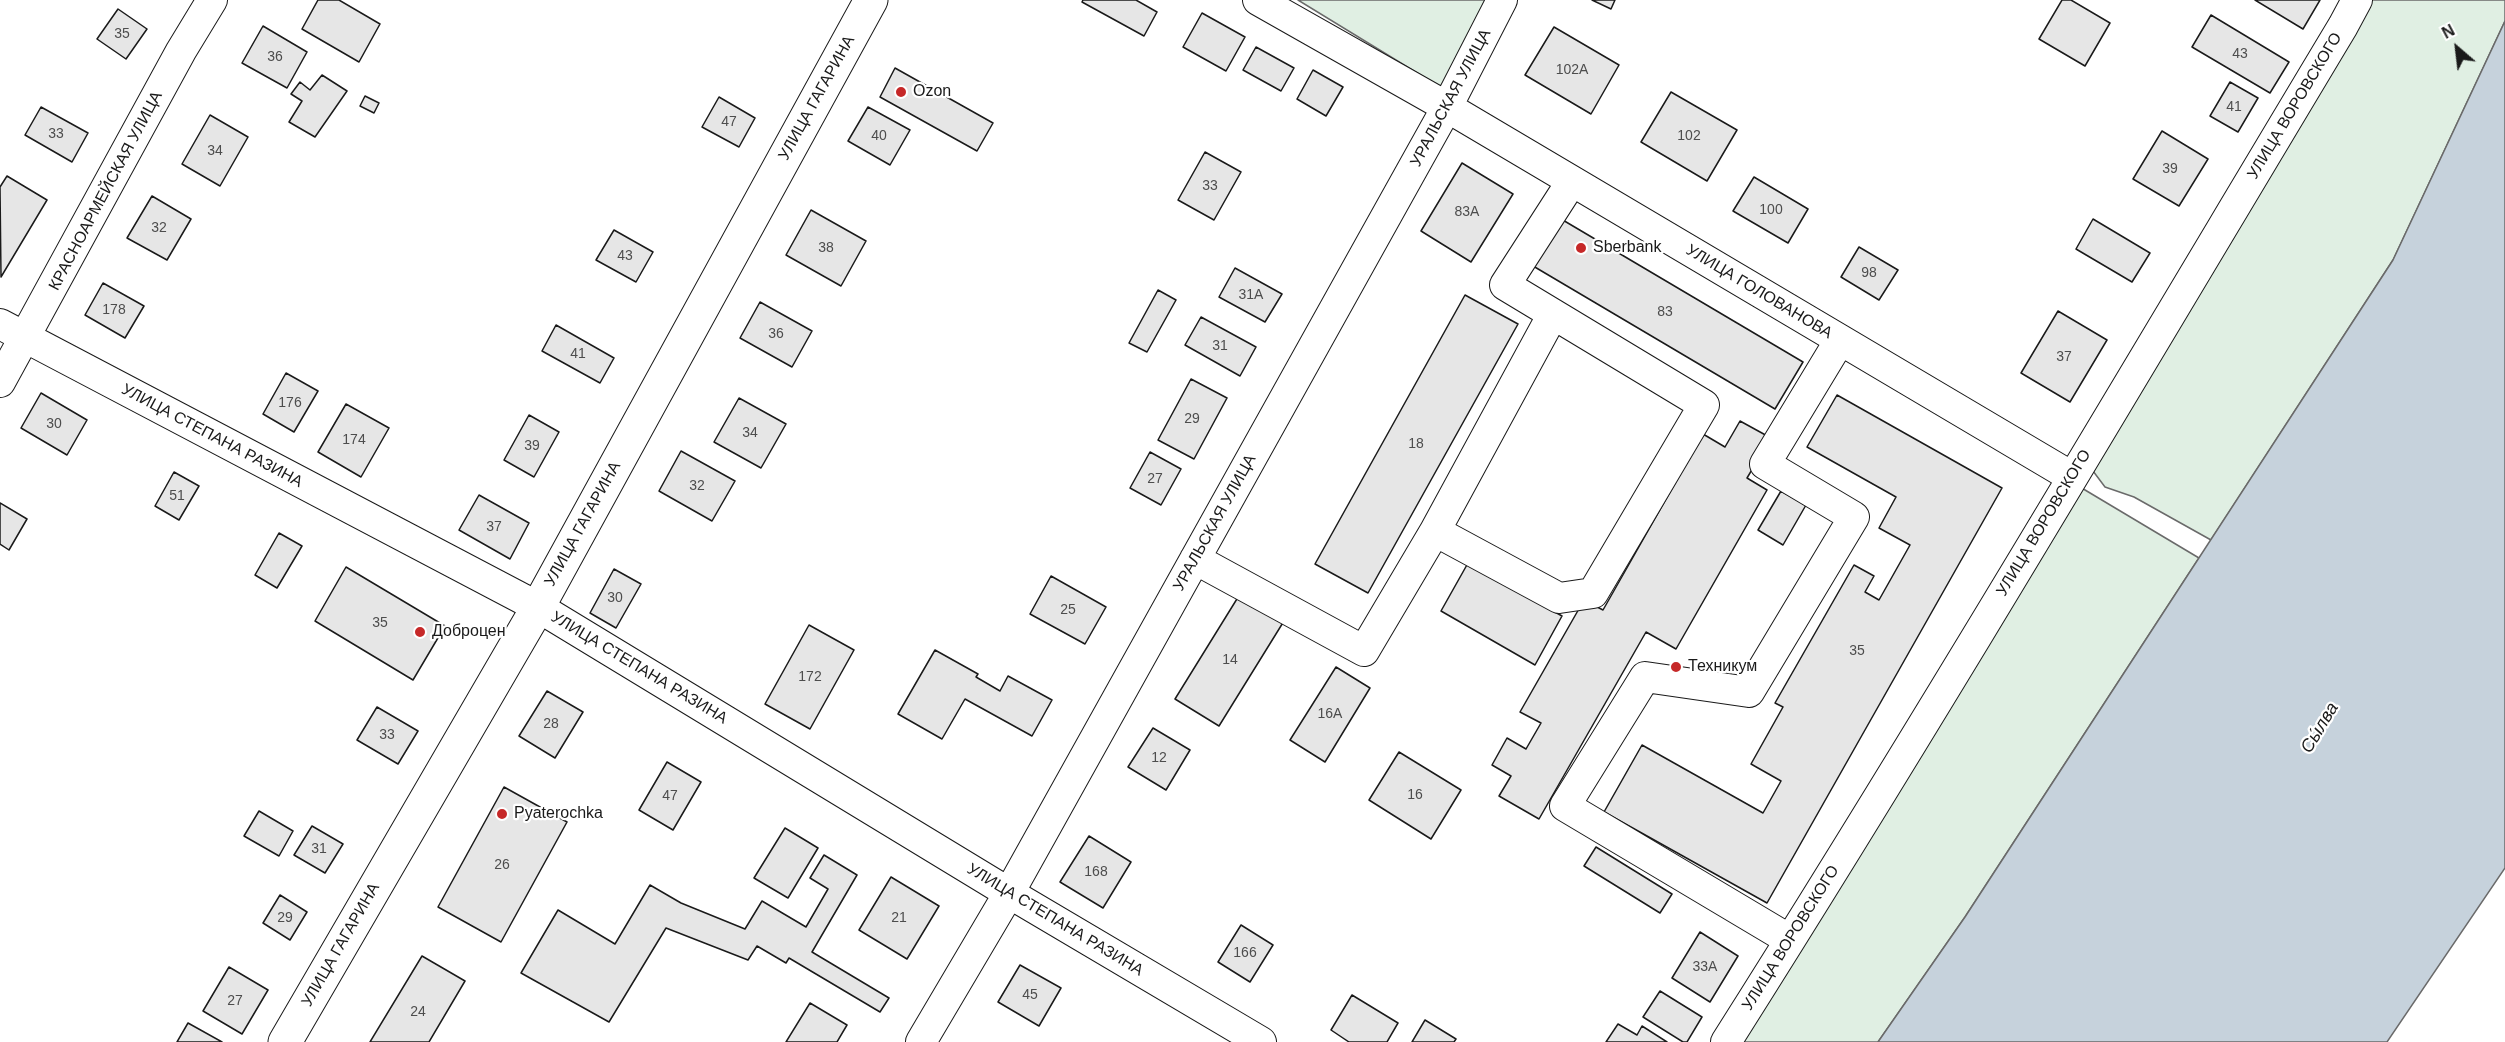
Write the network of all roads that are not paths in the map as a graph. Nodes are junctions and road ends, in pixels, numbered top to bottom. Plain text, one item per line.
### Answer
1 (212, 0) edge
2 (871, 0) edge
3 (1258, 0) edge
4 (1502, 0) edge
5 (2357, 0) edge
6 (1447, 107) junction
7 (1572, 181) junction
8 (1553, 314) junction
9 (0, 324) edge
10 (26, 338) junction
11 (1840, 340) junction
12 (0, 382) edge
13 (2072, 477) junction
14 (1435, 531) junction
15 (1195, 559) junction
16 (538, 607) junction
17 (1009, 893) junction
18 (1791, 940) junction
19 (285, 1042) edge
20 (921, 1042) edge
21 (1261, 1042) edge
22 (1726, 1042) edge

1 - 10 street, КРАСНОАРМЕЙСКАЯ УЛИЦА
2 - 16 main road, УЛИЦА ГАГАРИНА
3 - 6 street, УЛИЦА ГОЛОВАНОВА
4 - 6 street, УРАЛЬСКАЯ УЛИЦА
5 - 13 street, УЛИЦА ВОРОВСКОГО
6 - 7 street, УЛИЦА ГОЛОВАНОВА
6 - 15 street, УРАЛЬСКАЯ УЛИЦА
7 - 8 street
7 - 11 street, УЛИЦА ГОЛОВАНОВА
8 - 14 street
8 - 14 street
9 - 10 street, УЛИЦА СТЕПАНА РАЗИНА
10 - 12 street, КРАСНОАРМЕЙСКАЯ УЛИЦА
10 - 16 street, УЛИЦА СТЕПАНА РАЗИНА
11 - 13 street, УЛИЦА ГОЛОВАНОВА
11 - 18 street
13 - 18 street, УЛИЦА ВОРОВСКОГО
14 - 15 street
15 - 17 street, УРАЛЬСКАЯ УЛИЦА
16 - 17 street, УЛИЦА СТЕПАНА РАЗИНА
16 - 19 main road, УЛИЦА ГАГАРИНА
17 - 20 street, УРАЛЬСКАЯ УЛИЦА
17 - 21 street, УЛИЦА СТЕПАНА РАЗИНА
18 - 22 street, УЛИЦА ВОРОВСКОГО

